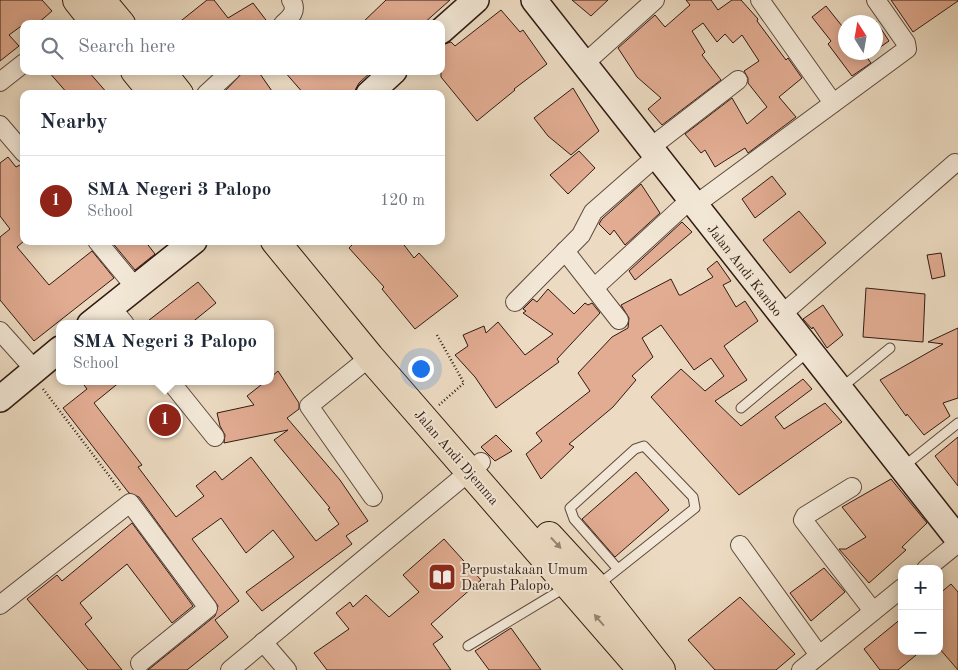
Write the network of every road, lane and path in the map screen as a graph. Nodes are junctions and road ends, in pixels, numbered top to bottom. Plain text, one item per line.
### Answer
1 (291, 0) edge
2 (476, 0) edge
3 (534, 0) edge
4 (655, 0) edge
5 (760, 0) edge
6 (876, 0) edge
7 (87, 12) edge
8 (110, 20) edge
9 (286, 20) edge
10 (445, 27) edge
11 (585, 63) junction
12 (20, 67) edge
13 (139, 75) edge
14 (163, 75) edge
15 (226, 75) edge
16 (390, 75) edge
17 (738, 80) dead end
18 (0, 82) edge
19 (151, 90) edge
20 (176, 90) edge
21 (210, 90) edge
22 (373, 90) edge
23 (833, 104) junction
24 (0, 125) edge
25 (20, 148) edge
26 (654, 151) junction
27 (955, 163) dead end
28 (693, 202) junction
29 (100, 245) edge
30 (189, 245) edge
31 (278, 245) edge
32 (299, 245) edge
33 (565, 251) junction
34 (134, 286) junction
35 (594, 288) junction
36 (515, 302) dead end
37 (118, 315) edge
38 (781, 315) junction
39 (102, 320) edge
40 (619, 320) dead end
41 (0, 331) edge
42 (436, 335) dead end
43 (890, 348) dead end
44 (809, 351) junction
45 (56, 352) edge
46 (370, 357) junction
47 (33, 372) junction
48 (173, 385) edge
49 (839, 390) junction
50 (0, 399) edge
51 (741, 408) dead end
52 (434, 409) junction
53 (958, 423) edge
54 (215, 437) dead end
55 (475, 467) junction
56 (903, 467) junction
57 (852, 487) dead end
58 (373, 496) dead end
59 (130, 503) junction
60 (958, 539) edge
61 (958, 543) edge
62 (740, 545) dead end
63 (931, 565) edge
64 (616, 568) junction
65 (568, 586) junction
66 (596, 587) junction
67 (898, 591) edge
68 (0, 605) edge
69 (873, 611) junction
70 (263, 642) junction
71 (468, 646) dead end
72 (819, 655) junction
73 (140, 663) dead end
74 (634, 665) edge
75 (230, 670) edge
76 (287, 670) edge
77 (661, 670) edge
78 (801, 670) edge

1 - 9 street
2 - 10 street
3 - 11 street, Jalan Andi Kambo
4 - 11 street
5 - 23 street
6 - 23 street
7 - 8 highway
11 - 26 street, Jalan Andi Kambo
12 - 18 street
13 - 19 highway
14 - 20 highway
15 - 21 street
16 - 22 street
17 - 26 street
23 - 28 street
24 - 25 street
26 - 28 street, Jalan Andi Kambo
26 - 33 street
27 - 38 street
28 - 35 street
28 - 38 street, Jalan Andi Kambo
29 - 34 street
30 - 34 street
31 - 46 highway, Jalan Andi Djemma
32 - 52 highway, Jalan Andi Djemma
33 - 35 street
33 - 36 street
34 - 37 street
35 - 40 street
37 - 39 street
38 - 44 street, Jalan Andi Kambo
41 - 47 street
42 - 52 path
43 - 49 lane
44 - 49 street, Jalan Andi Kambo
44 - 51 lane
45 - 47 street
46 - 55 highway, Jalan Andi Djemma
46 - 58 street
47 - 50 street
47 - 59 path
48 - 54 street
49 - 56 street, Jalan Andi Kambo
52 - 55 highway, Jalan Andi Djemma
53 - 56 lane
55 - 65 highway, Jalan Andi Djemma
55 -> 66 highway, Jalan Andi Djemma
55 - 70 street
56 - 60 street, Jalan Andi Kambo
57 - 69 street
59 - 68 street
59 - 73 street
61 - 63 street
62 - 72 street
64 - 64 lane
64 - 66 lane
65 - 71 lane
74 -> 65 highway, Jalan Andi Djemma
66 - 77 highway, Jalan Andi Djemma
67 - 69 street
69 - 72 street
70 - 75 street
70 - 76 street
72 - 78 street

